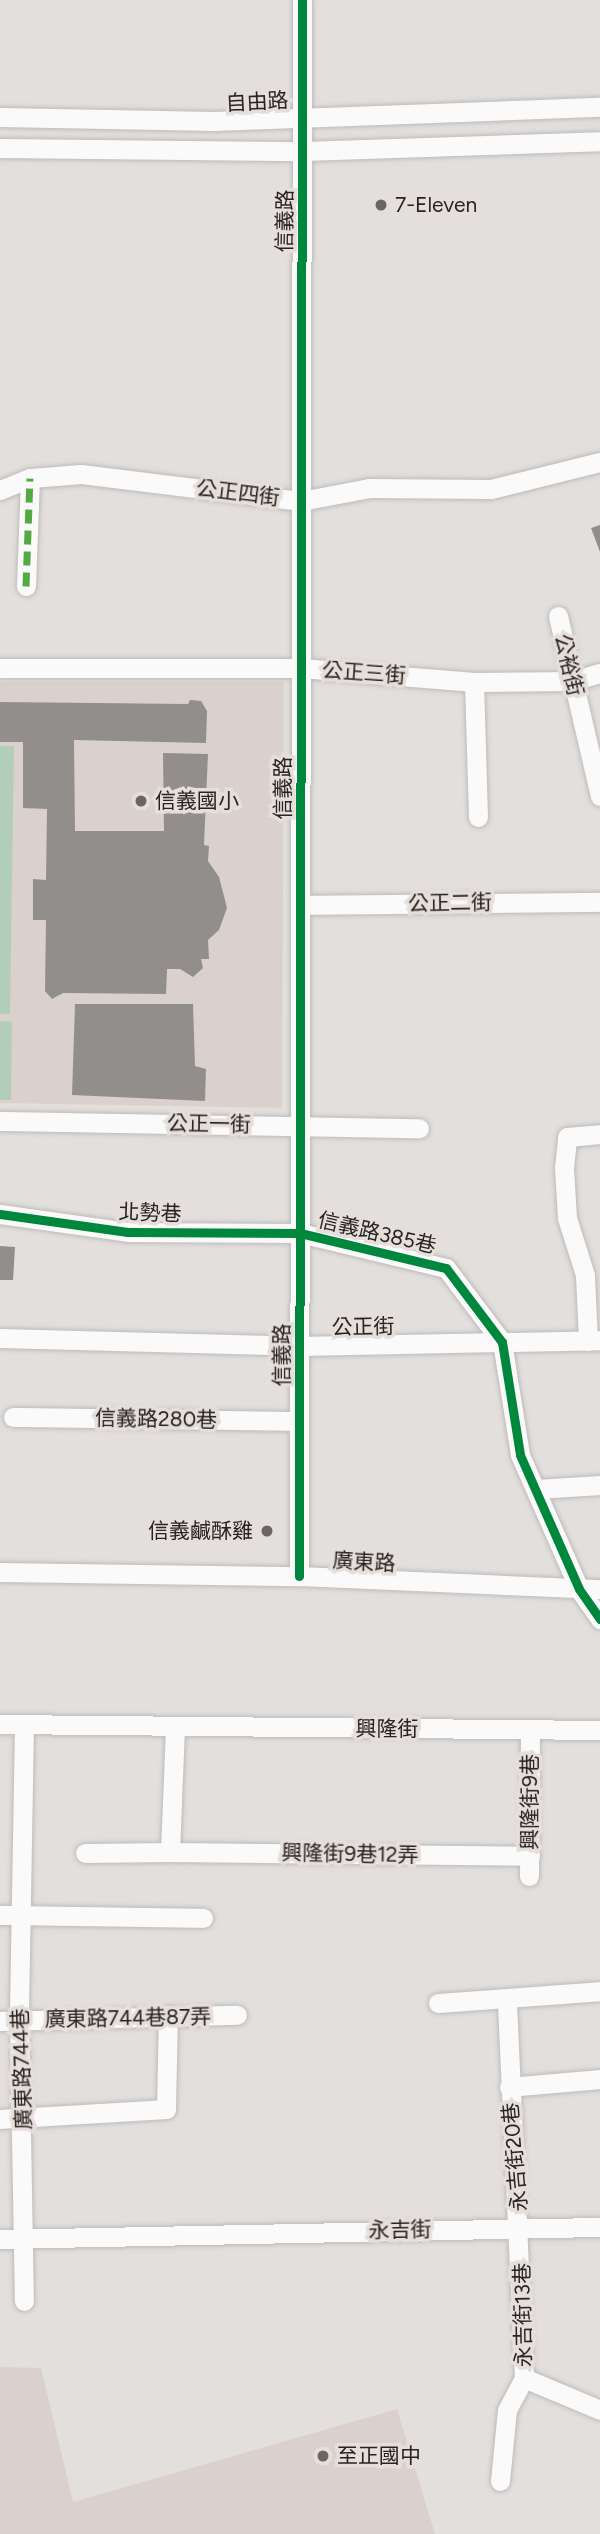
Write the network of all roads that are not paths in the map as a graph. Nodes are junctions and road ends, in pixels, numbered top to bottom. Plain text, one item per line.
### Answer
1 (302, 0) edge
2 (600, 107) edge
3 (0, 117) edge
4 (303, 117) junction
5 (600, 141) edge
6 (0, 148) edge
7 (303, 151) junction
8 (600, 462) edge
9 (30, 478) junction
10 (0, 490) edge
11 (301, 500) junction
12 (26, 586) dead end
13 (558, 616) dead end
14 (0, 668) edge
15 (301, 668) junction
16 (600, 673) edge
17 (572, 681) junction
18 (474, 682) junction
19 (600, 796) edge
20 (478, 817) dead end
21 (600, 902) edge
22 (300, 905) junction
23 (0, 1121) edge
24 (299, 1125) junction
25 (419, 1128) dead end
26 (600, 1135) edge
27 (0, 1213) edge
28 (300, 1233) junction
29 (0, 1338) edge
30 (594, 1341) edge
31 (502, 1342) junction
32 (299, 1346) junction
33 (13, 1417) dead end
34 (299, 1421) junction
35 (600, 1485) edge
36 (537, 1489) junction
37 (0, 1572) edge
38 (299, 1576) junction
39 (579, 1589) junction
40 (600, 1589) edge
41 (600, 1619) edge
42 (0, 1724) edge
43 (24, 1725) junction
44 (175, 1728) junction
45 (530, 1729) junction
46 (600, 1730) edge
47 (170, 1852) junction
48 (85, 1853) dead end
49 (530, 1856) junction
50 (530, 1876) dead end
51 (0, 1915) edge
52 (22, 1915) junction
53 (203, 1918) dead end
54 (600, 1991) edge
55 (508, 2000) junction
56 (438, 2004) dead end
57 (168, 2015) junction
58 (237, 2015) dead end
59 (9, 2021) edge
60 (600, 2079) edge
61 (509, 2087) junction
62 (24, 2118) junction
63 (0, 2119) edge
64 (521, 2227) junction
65 (600, 2227) edge
66 (24, 2236) junction
67 (0, 2239) edge
68 (24, 2301) dead end
69 (524, 2378) junction
70 (600, 2410) edge
71 (500, 2481) dead end

1 - 4 street, 信義路
2 - 4 street, 自由路
3 - 4 street, 自由路
4 - 7 street, 信義路
5 - 7 street
6 - 7 street
7 - 11 street, 信義路
8 - 11 street, 公正四街
9 - 10 street, 公正四街
9 - 11 street, 公正四街
9 - 12 street
11 - 15 street, 信義路
13 - 17 street, 公裕街
14 - 15 street, 公正三街
15 - 18 street, 公正三街
15 - 22 street, 信義路
16 - 17 street, 公正三街
17 - 18 street, 公正三街
17 - 19 street, 公裕街
18 - 20 street
21 - 22 street, 公正二街
22 - 24 street, 信義路
23 - 24 street, 公正一街
24 - 25 street, 公正一街
24 - 28 street, 信義路
26 - 30 street
27 - 28 street, 北勢巷
28 - 31 street, 信義路385巷
28 - 32 street, 信義路
29 - 32 street, 公正街
30 - 31 street, 公正街
31 - 32 street, 公正街
31 - 36 street
32 - 34 street, 信義路
33 - 34 street, 信義路280巷
34 - 38 street, 信義路
35 - 36 street
36 - 39 street
37 - 38 street, 廣東路
38 - 39 street, 廣東路
39 - 40 street, 廣東路
39 - 41 street
42 - 43 street
43 - 44 street
43 - 52 street, 廣東路744巷
44 - 45 street, 興隆街
44 - 47 street
45 - 46 street, 興隆街
45 - 49 street, 興隆街9巷
47 - 48 street, 興隆街9巷12弄
47 - 49 street, 興隆街9巷12弄
49 - 50 street, 興隆街9巷
51 - 52 street
52 - 53 street
52 - 59 street, 廣東路744巷
54 - 55 street
55 - 56 street
55 - 61 street, 永吉街20巷
57 - 58 street, 廣東路744巷87弄
57 - 59 street, 廣東路744巷87弄
57 - 62 street
59 - 62 street, 廣東路744巷
60 - 61 street, 永吉街20巷
61 - 64 street, 永吉街20巷
62 - 63 street
62 - 66 street, 廣東路744巷
64 - 65 street, 永吉街
64 - 66 street, 永吉街
64 - 69 street, 永吉街13巷
66 - 67 street
66 - 68 street, 廣東路744巷
69 - 70 street
69 - 71 street, 永吉街13巷

